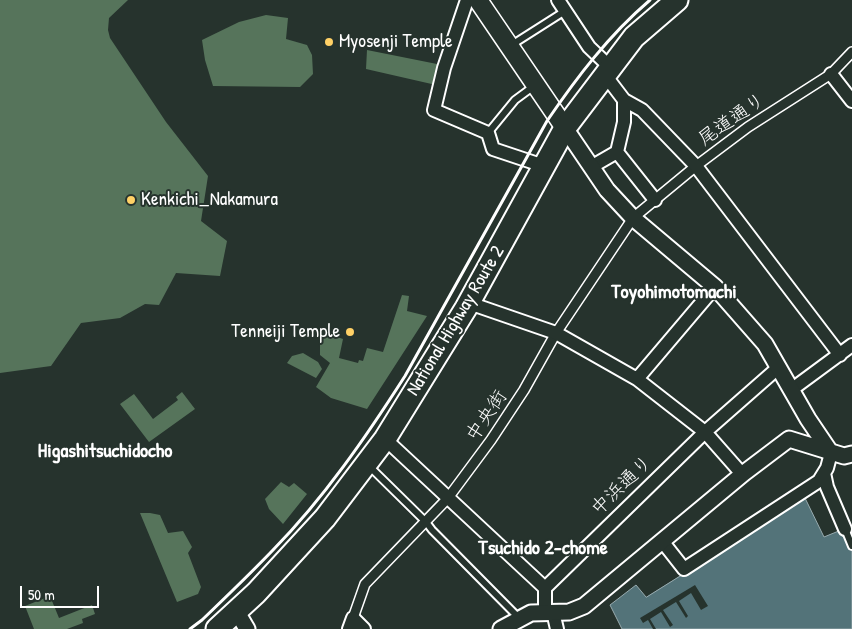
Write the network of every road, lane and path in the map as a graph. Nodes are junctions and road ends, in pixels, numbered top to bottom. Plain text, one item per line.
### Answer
1 (467, 0) edge
2 (478, 0) edge
3 (677, 0) edge
4 (562, 5) edge
5 (509, 47) junction
6 (852, 52) edge
7 (608, 71) junction
8 (831, 74) junction
9 (535, 85) junction
10 (624, 100) junction
11 (852, 101) edge
12 (565, 128) junction
13 (488, 133) junction
14 (617, 152) junction
15 (544, 166) junction
16 (696, 166) junction
17 (591, 167) junction
18 (655, 200) junction
19 (633, 218) junction
20 (715, 287) junction
21 (469, 303) junction
22 (556, 332) junction
23 (852, 345) edge
24 (840, 355) junction
25 (779, 367) junction
26 (637, 379) junction
27 (791, 390) junction
28 (808, 419) junction
29 (705, 432) junction
30 (385, 439) junction
31 (789, 439) junction
32 (831, 453) junction
33 (852, 454) edge
34 (367, 464) junction
35 (824, 473) junction
36 (742, 474) junction
37 (448, 498) junction
38 (426, 522) junction
39 (845, 529) joint
40 (662, 541) junction
41 (852, 546) edge
42 (545, 588) junction
43 (549, 612) junction
44 (519, 618) junction
45 (242, 620) edge
46 (351, 624) edge
47 (217, 629) edge
48 (364, 629) edge
49 (502, 629) edge
50 (557, 629) edge

1 - 13 street
2 - 5 main road
3 - 7 highway, National Highway Route 2
4 - 5 lane
4 - 7 street
5 - 9 main road
6 - 8 street, 尾道通り
7 - 10 street
7 - 12 highway, National Highway Route 2
8 - 11 street
8 - 16 street, 尾道通り
9 - 12 main road
9 - 13 lane
10 - 14 street
10 - 16 street
12 - 15 highway, National Highway Route 2
12 - 17 street
13 - 15 street
14 - 17 street
14 - 18 street
15 - 21 highway, National Highway Route 2
16 - 18 street, 尾道通り
16 - 24 street
17 - 19 street
18 - 19 street, 尾道通り
19 - 20 street
19 - 22 street, 中央街
20 - 25 street
20 - 26 street
21 - 22 street
21 - 30 highway, National Highway Route 2
22 - 26 street
22 - 37 street, 中央街
23 - 24 street
24 - 27 street
25 - 27 street
25 - 29 street, 中浜通り
26 - 29 street
27 - 28 street
28 - 31 street
28 - 32 street
29 - 36 street
29 - 42 street, 中浜通り
30 - 34 highway, National Highway Route 2
30 - 37 street
31 - 32 street
31 - 36 street
32 - 33 street
32 - 35 street
34 - 38 lane
34 - 45 highway, National Highway Route 2
35 - 39 street
35 - 40 street
36 - 40 street
37 - 38 street, 中央街
37 - 42 street
38 - 44 lane
38 - 46 street, 中央街
39 - 41 lane
40 - 43 street
42 - 43 street
43 - 44 street
43 - 50 street
44 - 49 street
45 - 47 highway, National Highway Route 2
46 - 48 street

